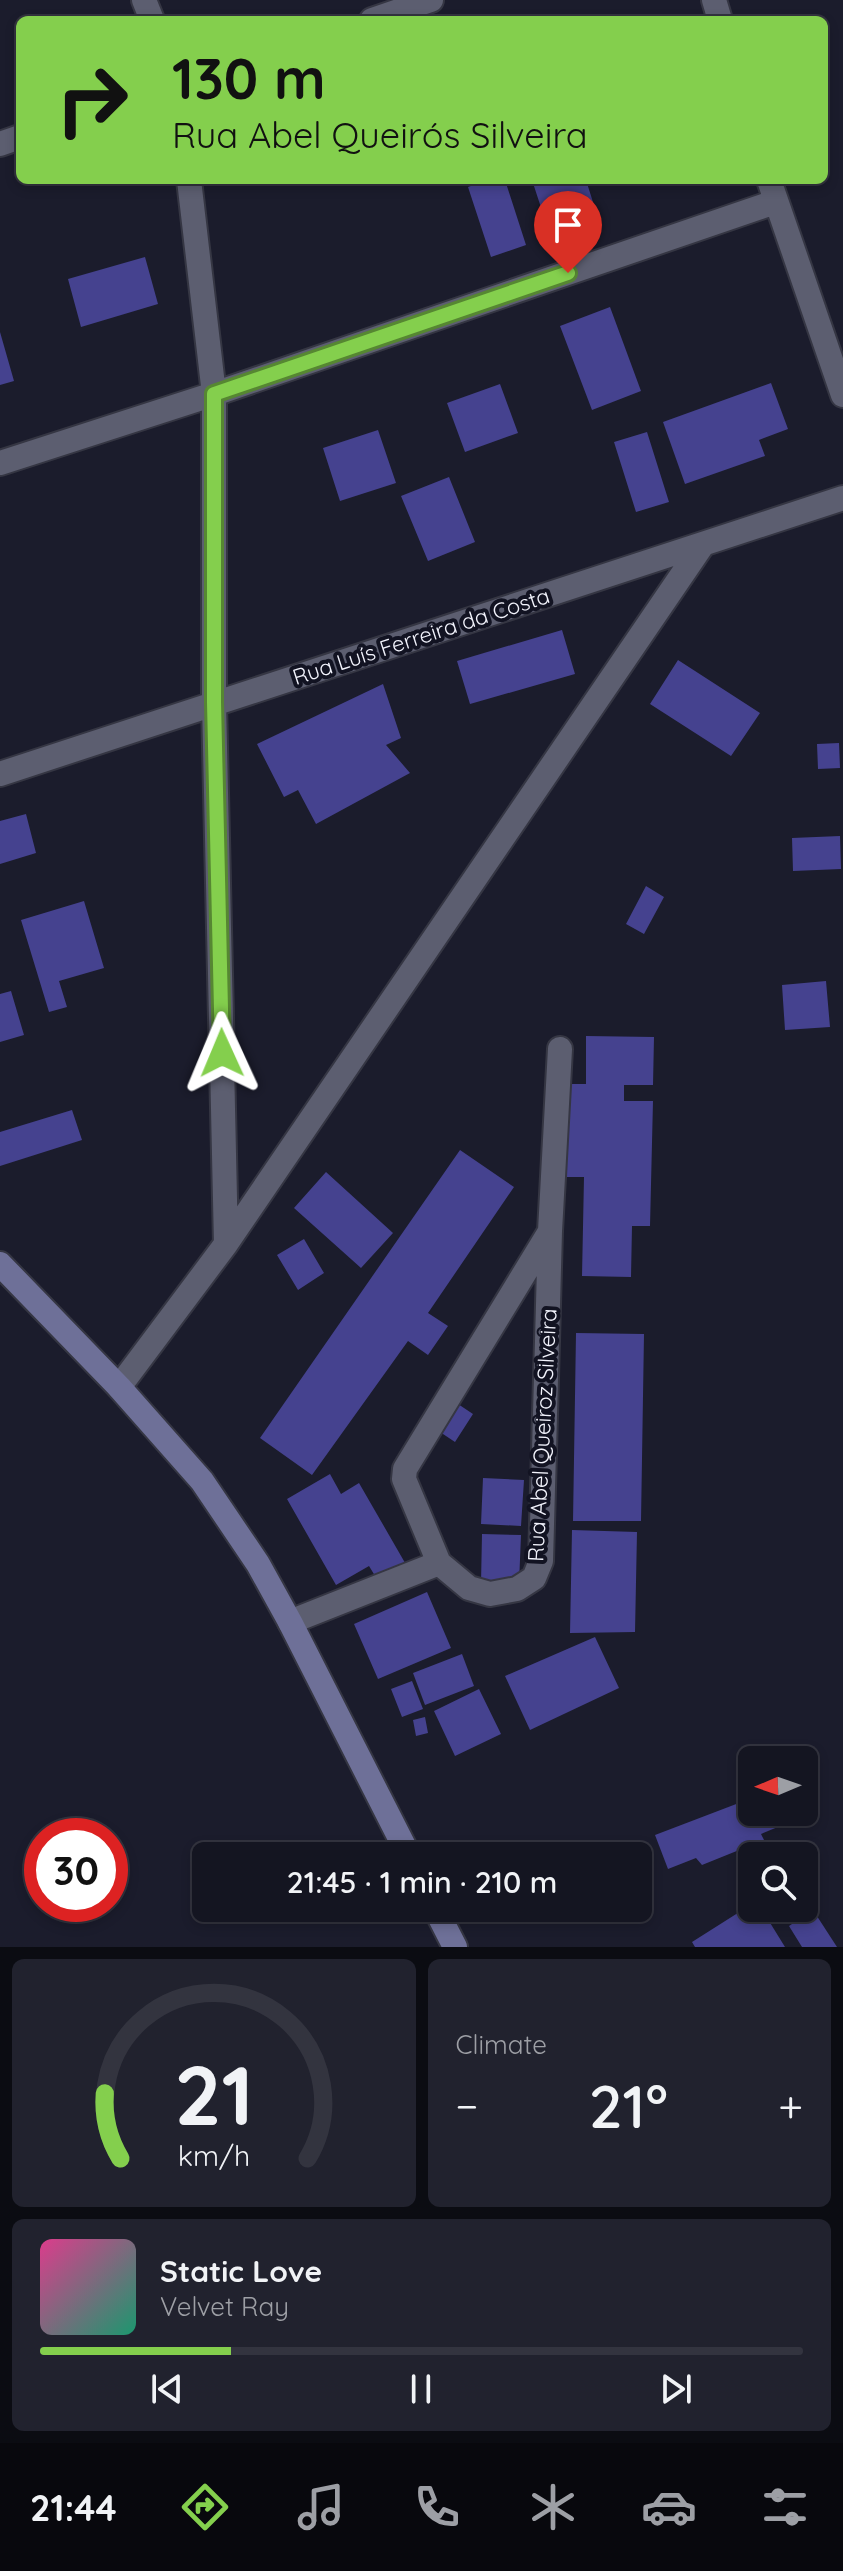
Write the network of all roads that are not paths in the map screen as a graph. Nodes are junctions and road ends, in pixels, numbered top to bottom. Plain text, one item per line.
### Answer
1 (431, 0) edge
2 (384, 16) edge
3 (189, 184) edge
4 (772, 191) edge
5 (214, 394) junction
6 (843, 395) edge
7 (0, 463) edge
8 (843, 498) edge
9 (701, 547) junction
10 (214, 702) junction
11 (0, 774) edge
12 (560, 1049) dead end
13 (550, 1231) junction
14 (226, 1244) junction
15 (0, 1264) edge
16 (119, 1387) junction
17 (439, 1563) junction
18 (290, 1622) junction
19 (402, 1842) edge
20 (442, 1922) edge
21 (455, 1947) edge

1 - 2 street
3 - 5 street
4 - 5 street
4 - 6 street
5 - 7 street
5 - 10 street
8 - 9 street, Rua Luís Ferreira da Costa
9 - 10 street, Rua Luís Ferreira da Costa
9 - 14 street
10 - 11 street, Rua Luís Ferreira da Costa
10 - 14 street
12 - 13 street, Rua Abel Queiroz Silveira
13 - 17 street, Rua Abel Queiroz Silveira
13 - 17 street, Rua Abel Queiroz Silveira
14 - 16 street
15 - 16 main road
16 - 18 main road
17 - 18 street
18 - 19 main road
20 - 21 main road

